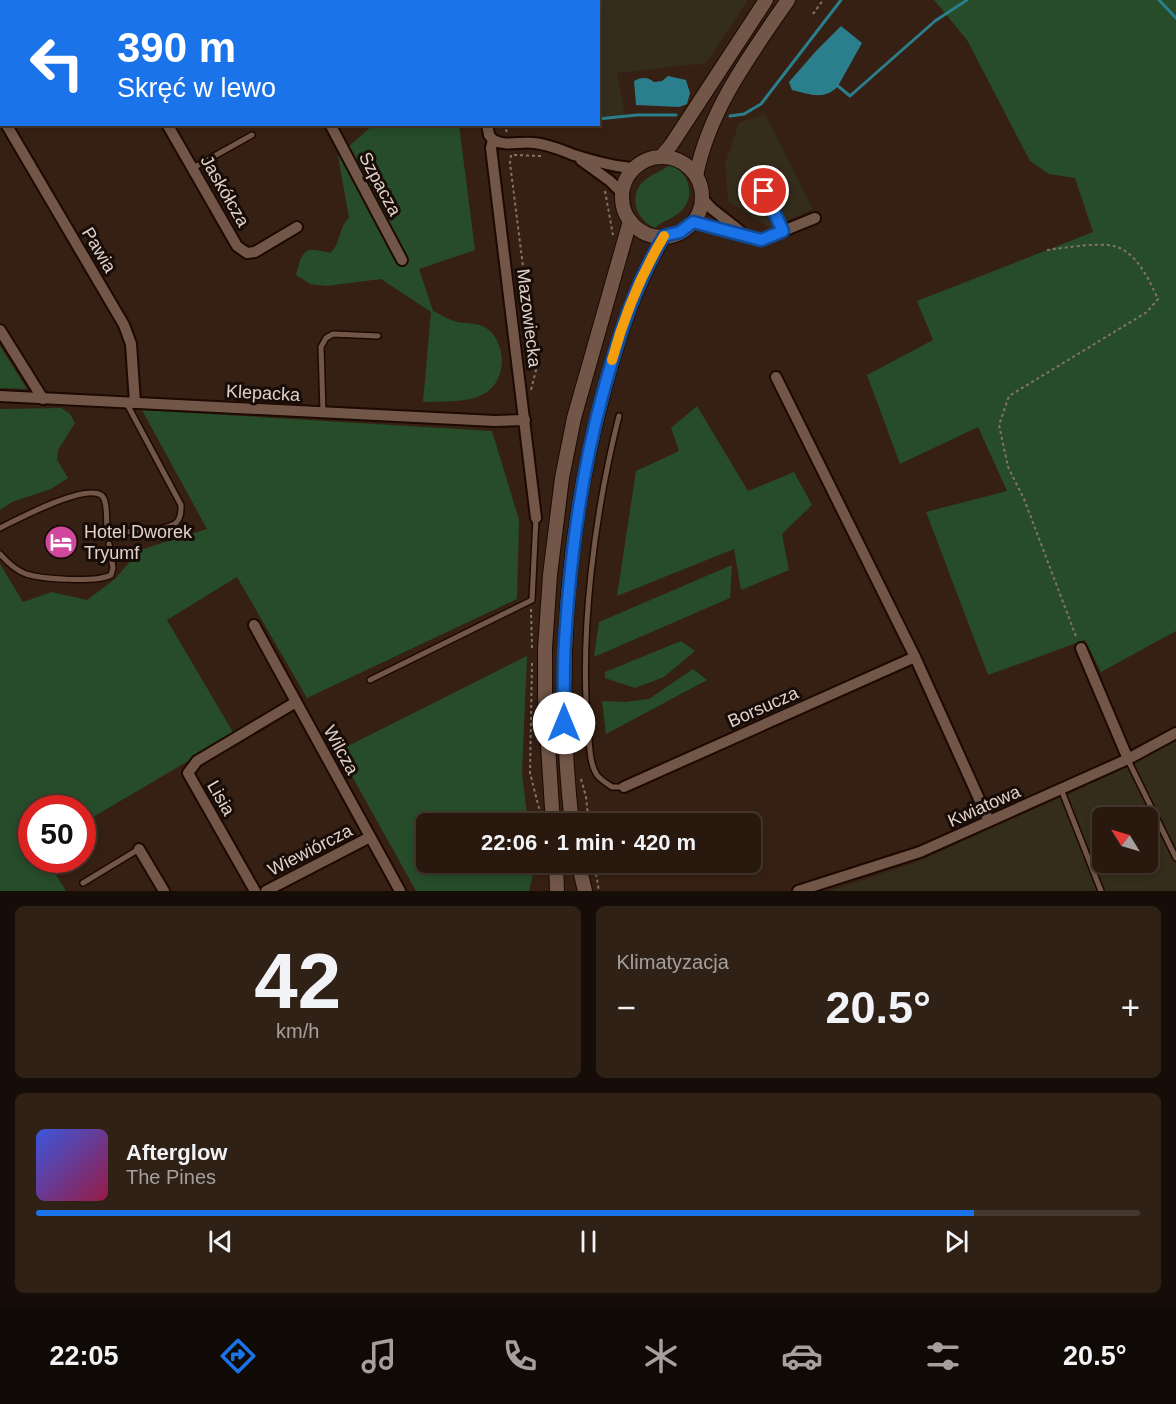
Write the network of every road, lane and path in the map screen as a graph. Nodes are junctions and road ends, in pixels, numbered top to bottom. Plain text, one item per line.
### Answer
1 (766, 0) edge
2 (788, 0) edge
3 (823, 0) edge
4 (813, 14) dead end
5 (7, 126) edge
6 (168, 126) edge
7 (331, 126) edge
8 (487, 126) edge
9 (252, 135) dead end
10 (493, 140) junction
11 (573, 154) junction
12 (511, 155) dead end
13 (661, 157) junction
14 (193, 168) junction
15 (633, 168) junction
16 (696, 176) junction
17 (764, 191) dead end
18 (622, 193) junction
19 (702, 197) junction
20 (815, 218) dead end
21 (630, 221) junction
22 (693, 222) junction
23 (297, 227) dead end
24 (783, 231) junction
25 (744, 234) junction
26 (664, 236) junction
27 (1047, 250) dead end
28 (402, 260) dead end
29 (0, 330) edge
30 (378, 336) dead end
31 (776, 376) dead end
32 (0, 396) edge
33 (530, 398) dead end
34 (43, 399) junction
35 (130, 402) junction
36 (323, 412) junction
37 (619, 416) dead end
38 (525, 420) junction
39 (536, 518) joint
40 (107, 526) dead end
41 (0, 528) edge
42 (118, 532) dead end
43 (109, 544) dead end
44 (0, 554) edge
45 (532, 600) junction
46 (254, 625) dead end
47 (1081, 648) joint
48 (532, 652) dead end
49 (915, 657) junction
50 (532, 663) dead end
51 (370, 680) dead end
52 (296, 702) junction
53 (1176, 733) edge
54 (1128, 759) junction
55 (624, 786) joint
56 (1061, 789) junction
57 (540, 813) edge
58 (552, 813) edge
59 (571, 813) edge
60 (989, 821) junction
61 (370, 837) junction
62 (139, 849) joint
63 (1176, 858) edge
64 (556, 873) edge
65 (581, 873) edge
66 (596, 873) edge
67 (83, 883) dead end
68 (164, 891) edge
69 (255, 891) edge
70 (266, 891) edge
71 (400, 891) edge
72 (557, 891) edge
73 (585, 891) edge
74 (599, 891) edge
75 (798, 891) edge
76 (1101, 891) edge

1 - 13 main road
2 - 16 main road
3 - 4 path
5 - 35 street, Pawia
6 - 14 street, Jaskółcza
7 - 28 street, Szpacza
8 - 10 street, Mazowiecka
9 - 14 lane
10 - 11 street
10 - 38 street, Mazowiecka
11 - 15 street
11 - 18 street
12 - 33 path
13 - 15 main road
13 - 16 main road
14 - 23 street, Jaskółcza
15 - 18 main road
16 - 19 main road
17 - 24 lane
18 - 21 main road
19 - 22 main road
19 - 25 street
20 - 24 street
21 - 26 main road
21 - 58 main road
22 - 25 street
22 - 26 main road
24 - 25 street
26 - 59 main road
27 - 47 path
29 - 34 street
30 - 36 lane
31 - 49 street
32 - 34 street, Klepacka
34 - 35 street, Klepacka
35 - 36 street, Klepacka
35 - 42 lane
36 - 38 street, Klepacka
37 - 55 lane
38 - 39 street, Mazowiecka
39 - 45 lane
40 - 41 lane
43 - 44 lane
45 - 48 path
45 - 51 lane
46 - 52 street, Wilcza
47 - 54 street
49 - 55 street, Borsucza
49 - 60 street
50 - 57 path
52 - 61 street, Wilcza
52 - 69 street, Lisia
53 - 54 street, Kwiatowa
54 - 56 street, Kwiatowa
54 - 63 lane
56 - 60 street, Kwiatowa
56 - 76 lane
60 - 75 street, Kwiatowa
61 - 70 street, Wiewiórcza
61 - 71 street, Wilcza
62 - 67 lane
62 - 68 street
64 - 72 main road
65 - 73 main road
66 - 74 path

